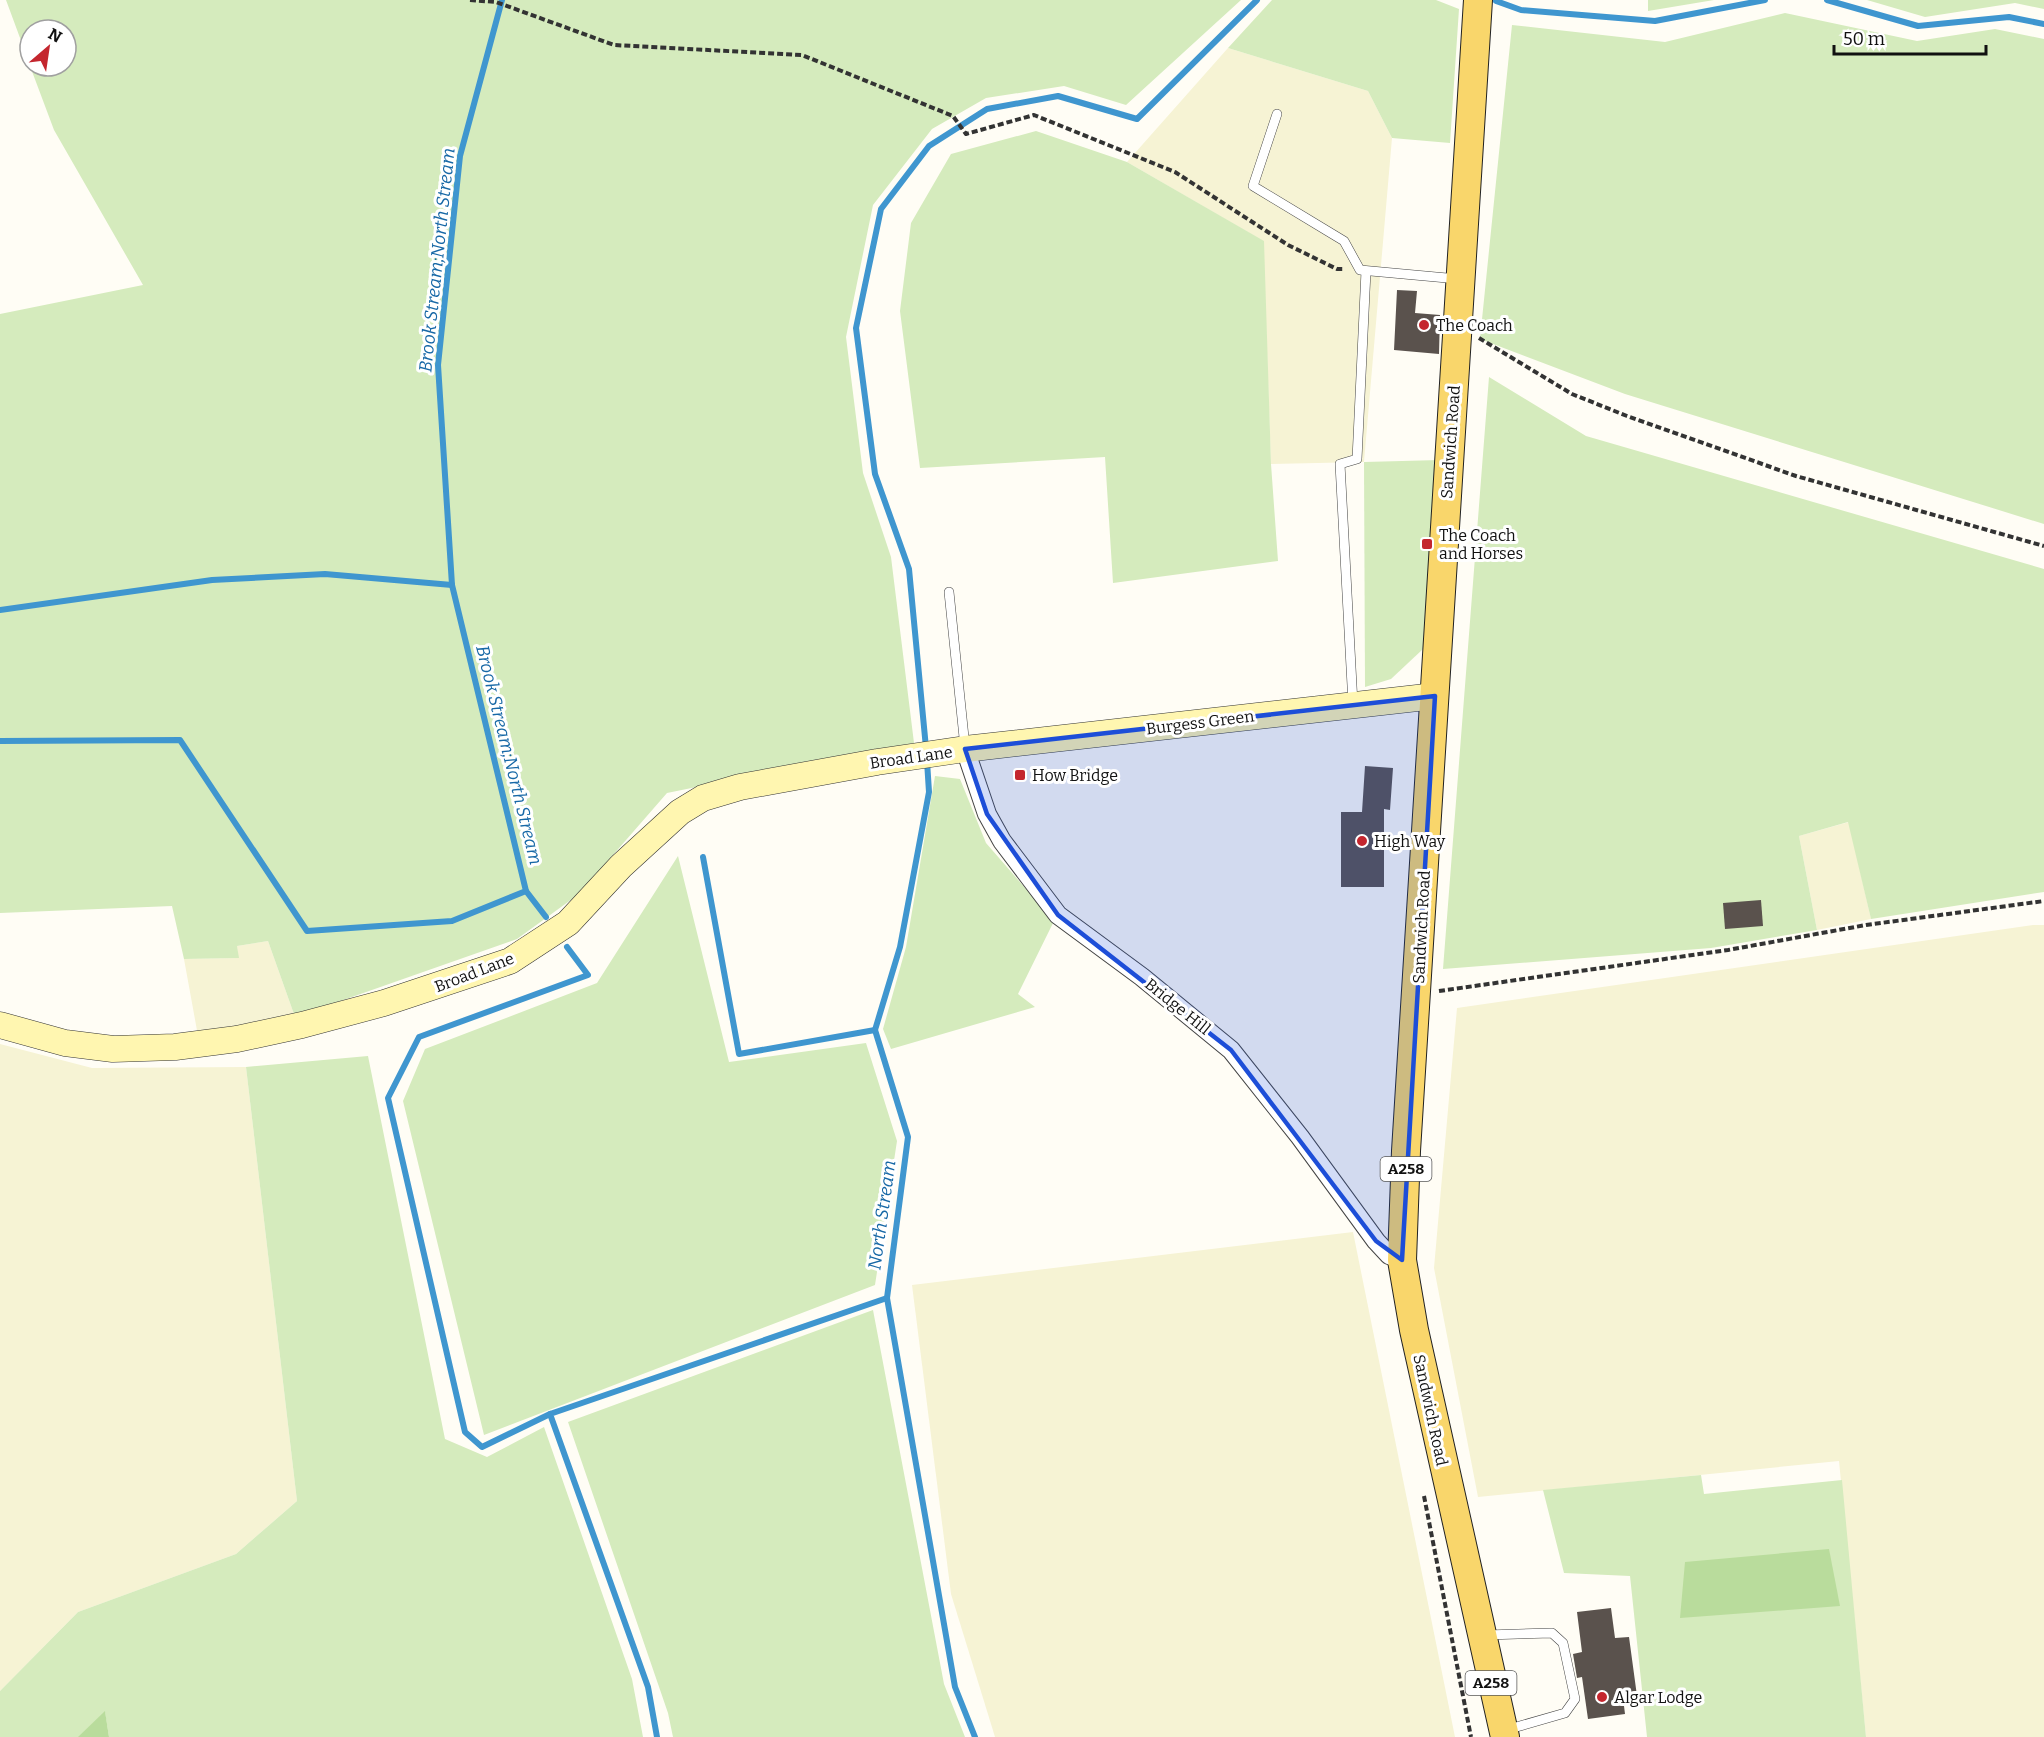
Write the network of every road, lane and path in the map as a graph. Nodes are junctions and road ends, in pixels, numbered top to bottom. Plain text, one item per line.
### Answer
1 (470, 0) edge
2 (1478, 0) edge
3 (1277, 114) dead end
4 (1363, 270) junction
5 (1461, 280) junction
6 (1457, 335) junction
7 (2044, 546) edge
8 (950, 592) dead end
9 (1435, 696) junction
10 (1353, 704) junction
11 (965, 749) junction
12 (2044, 901) edge
13 (1417, 995) junction
14 (0, 1025) edge
15 (1402, 1260) junction
16 (1422, 1486) dead end
17 (1481, 1635) junction
18 (1504, 1734) edge
19 (1471, 1737) edge

1 - 4 path
2 - 5 main road, Sandwich Road / A258
3 - 4 lane
4 - 5 lane
4 - 10 lane
5 - 6 main road, Sandwich Road / A258
6 - 7 path
6 - 9 main road, Sandwich Road / A258
8 - 11 lane
9 - 10 street, Burgess Green
9 - 13 main road, Sandwich Road / A258
10 - 11 street, Burgess Green
11 - 14 street, Broad Lane
11 - 15 street, Bridge Hill
12 - 13 path
13 - 15 main road, Sandwich Road / A258
15 - 17 main road, Sandwich Road / A258
16 - 19 path
17 - 18 main road, Sandwich Road / A258
17 - 18 lane

